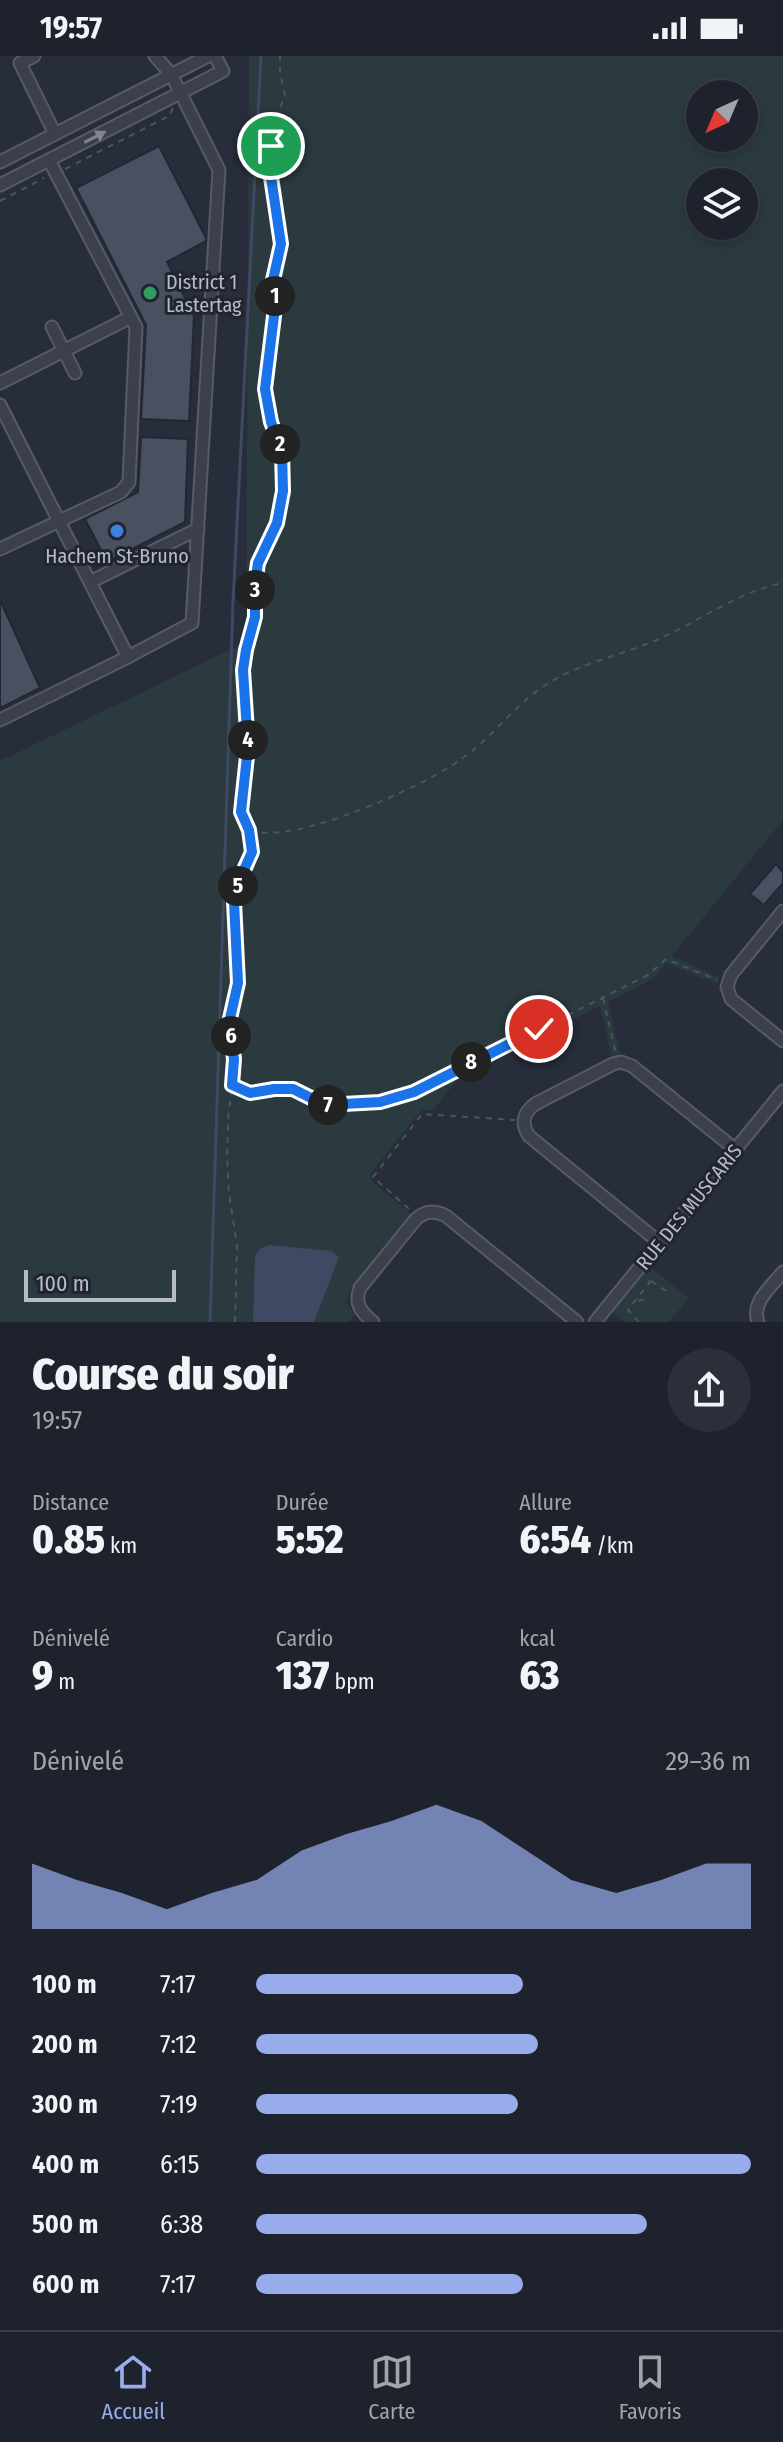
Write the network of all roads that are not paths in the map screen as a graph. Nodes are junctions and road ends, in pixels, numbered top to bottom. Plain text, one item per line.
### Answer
1 (34, 56) edge
2 (208, 56) edge
3 (215, 56) edge
4 (157, 57) edge
5 (171, 74) junction
6 (181, 93) junction
7 (55, 134) junction
8 (49, 160) junction
9 (0, 162) edge
10 (0, 185) edge
11 (131, 317) junction
12 (52, 327) dead end
13 (64, 351) junction
14 (75, 373) dead end
15 (0, 383) edge
16 (0, 405) edge
17 (59, 521) junction
18 (198, 529) junction
19 (0, 549) edge
20 (90, 582) junction
21 (128, 657) junction
22 (0, 720) edge
23 (783, 911) edge
24 (783, 1041) edge
25 (783, 1091) edge
26 (736, 1150) junction
27 (660, 1243) junction
28 (783, 1272) edge
29 (373, 1322) edge
30 (577, 1322) edge
31 (595, 1322) edge
32 (758, 1322) edge

1 - 7 street
2 - 5 street
3 - 6 street
4 - 5 street
5 - 6 street
5 - 7 street
8 -> 6 street
6 - 18 street
7 - 9 street
8 - 10 street
8 - 11 street
11 - 13 street
11 - 17 street
12 - 13 street
13 - 14 street
13 - 15 street
16 - 17 street
17 - 19 street
17 - 20 street
18 - 20 street
18 - 21 street
20 - 21 street
21 - 22 street
23 - 24 street
25 - 26 street, RUE DES MUSCARIS
26 - 27 street, RUE DES MUSCARIS
26 - 27 street
27 - 31 street, RUE DES MUSCARIS
28 - 32 street
29 - 30 street

